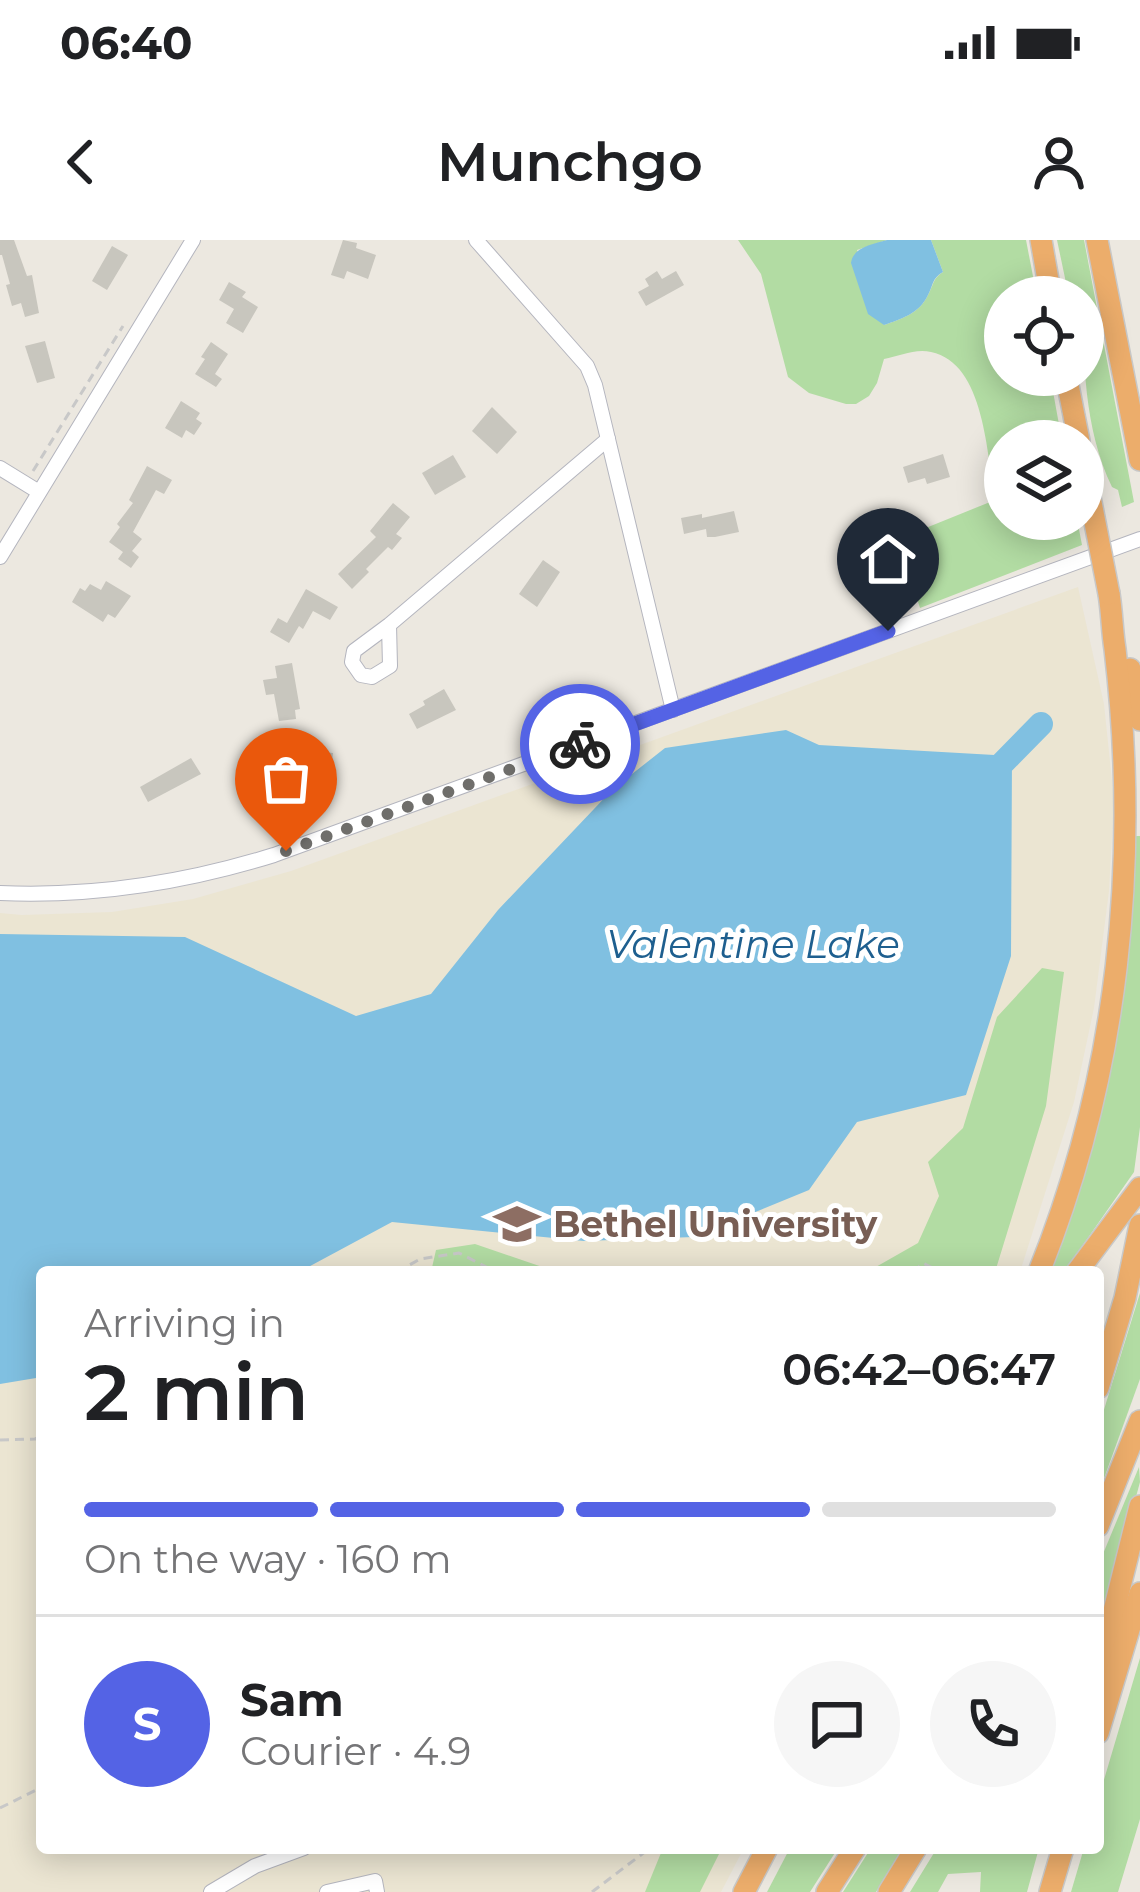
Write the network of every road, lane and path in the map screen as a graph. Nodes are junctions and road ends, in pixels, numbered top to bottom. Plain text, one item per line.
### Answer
1 (193, 240) edge
2 (476, 240) edge
3 (1041, 240) edge
4 (1096, 240) edge
5 (1048, 276) edge
6 (126, 321) dead end
7 (608, 440) junction
8 (1140, 460) edge
9 (0, 468) edge
10 (32, 488) junction
11 (1140, 539) edge
12 (1099, 540) edge
13 (0, 557) edge
14 (1111, 603) junction
15 (389, 625) dead end
16 (673, 710) junction
17 (1140, 721) edge
18 (0, 893) edge
19 (1140, 1188) edge
20 (1140, 1225) edge
21 (408, 1266) edge
22 (484, 1266) edge
23 (1041, 1266) edge
24 (1082, 1266) edge
25 (1104, 1368) edge
26 (1140, 1421) edge
27 (36, 1439) edge
28 (0, 1440) edge
29 (1140, 1506) edge
30 (1104, 1511) edge
31 (1140, 1593) edge
32 (1104, 1651) edge
33 (1104, 1712) edge
34 (36, 1790) edge
35 (0, 1808) edge
36 (288, 1854) edge
37 (642, 1854) edge
38 (764, 1854) edge
39 (851, 1854) edge
40 (912, 1854) edge
41 (1057, 1854) edge
42 (211, 1892) edge
43 (327, 1892) edge
44 (377, 1892) edge
45 (592, 1892) edge
46 (744, 1892) edge
47 (827, 1892) edge
48 (889, 1892) edge
49 (1047, 1892) edge

1 - 10 street
2 - 7 street
3 - 5 highway
4 - 8 highway
6 - 10 path
7 - 15 street
7 - 16 street
9 - 10 street
10 - 13 street
11 - 16 street
12 - 14 highway, bridge
14 - 17 highway
14 - 23 highway
16 - 18 street
19 - 24 highway
20 - 25 highway
21 - 22 path
26 - 30 highway
27 - 28 path
29 - 32 highway
31 - 33 highway
34 - 35 path
36 - 42 street
37 - 45 path
38 - 46 highway
39 - 47 highway
40 - 48 highway
41 - 49 highway
43 - 44 street

